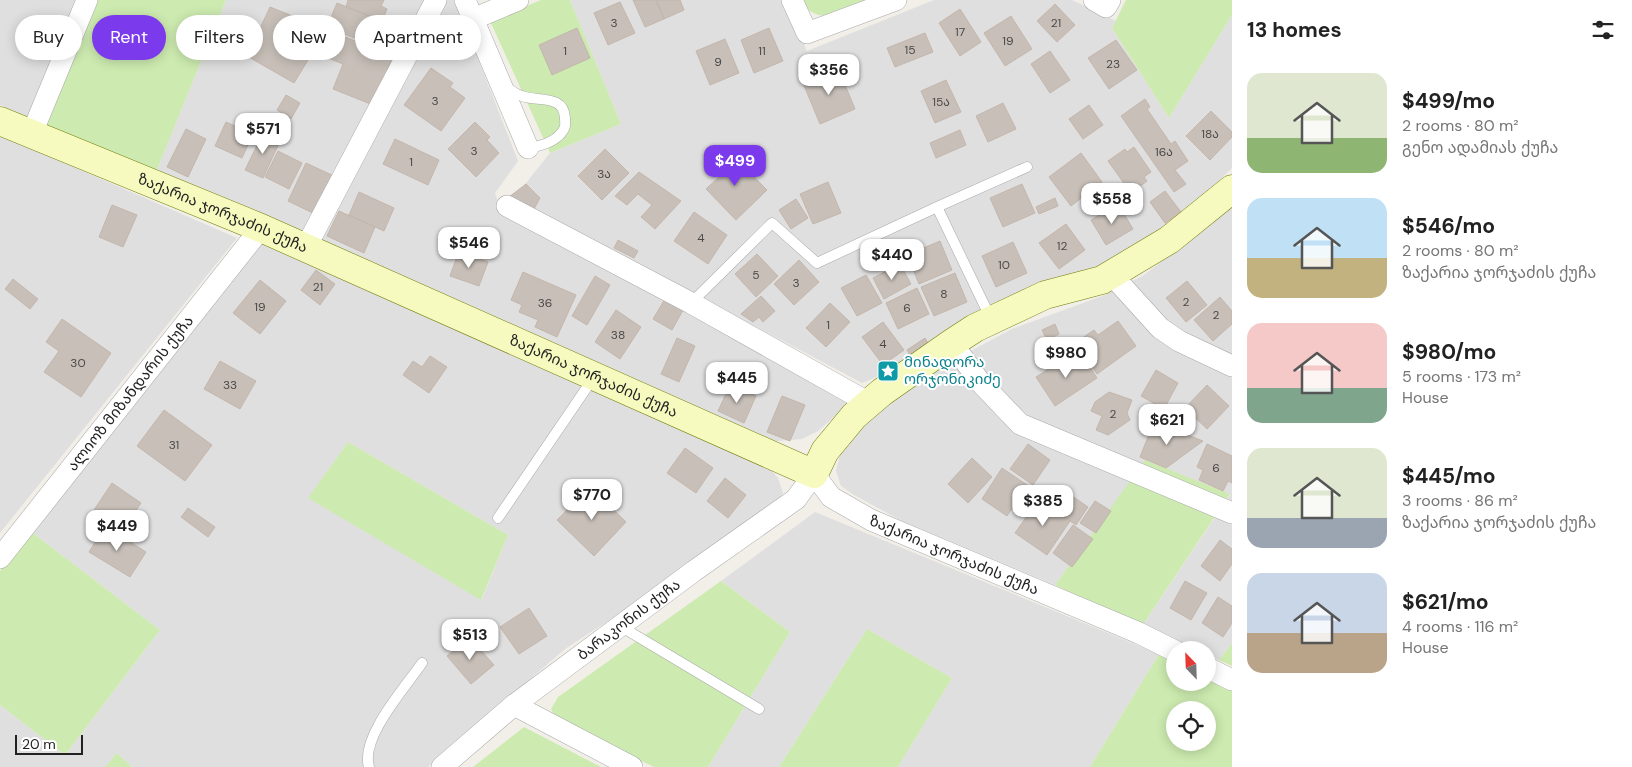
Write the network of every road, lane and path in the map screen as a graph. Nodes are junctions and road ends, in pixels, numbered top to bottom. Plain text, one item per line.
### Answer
1 (87, 0) edge
2 (436, 0) edge
3 (518, 0) edge
4 (792, 0) edge
5 (896, 0) edge
6 (1094, 0) edge
7 (1110, 0) edge
8 (469, 9) edge
9 (500, 81) junction
10 (0, 121) edge
11 (32, 133) junction
12 (528, 148) joint
13 (1027, 167) dead end
14 (1232, 189) edge
15 (506, 206) dead end
16 (936, 207) junction
17 (261, 228) junction
18 (305, 249) junction
19 (1112, 274) junction
20 (691, 303) junction
21 (992, 320) junction
22 (952, 343) junction
23 (1232, 366) edge
24 (594, 376) junction
25 (869, 403) junction
26 (814, 474) junction
27 (1232, 513) edge
28 (498, 518) dead end
29 (0, 558) edge
30 (620, 626) junction
31 (1166, 646) edge
32 (422, 663) dead end
33 (1216, 672) edge
34 (1232, 680) edge
35 (514, 705) junction
36 (759, 709) dead end
37 (369, 767) edge
38 (442, 767) edge
39 (632, 767) edge

1 - 11 street
2 - 18 street
3 - 8 street
4 - 5 street
6 - 7 street
8 - 9 street
9 - 12 street
9 - 12 lane
10 - 11 street, ზაქარია ჯორჯაძის ქუჩა
11 - 17 street, ზაქარია ჯორჯაძის ქუჩა
13 - 16 lane
14 - 19 street
15 - 20 street
16 - 20 lane
16 - 21 lane
17 - 18 street, ზაქარია ჯორჯაძის ქუჩა
17 - 29 street, ალიოზ მიზანდარის ქუჩა
18 - 24 street, ზაქარია ჯორჯაძის ქუჩა
19 - 21 street
19 - 23 street
20 - 25 street
21 - 22 street
22 - 25 street
22 - 27 street
24 - 26 street, ზაქარია ჯორჯაძის ქუჩა
24 - 28 lane
25 - 26 street
26 - 30 street, ბარაკონის ქუჩა
26 - 31 street, ზაქარია ჯორჯაძის ქუჩა
30 - 35 street, ბარაკონის ქუჩა
30 - 36 lane
32 - 37 lane
33 - 34 street
35 - 38 street, ბარაკონის ქუჩა
35 - 39 street

